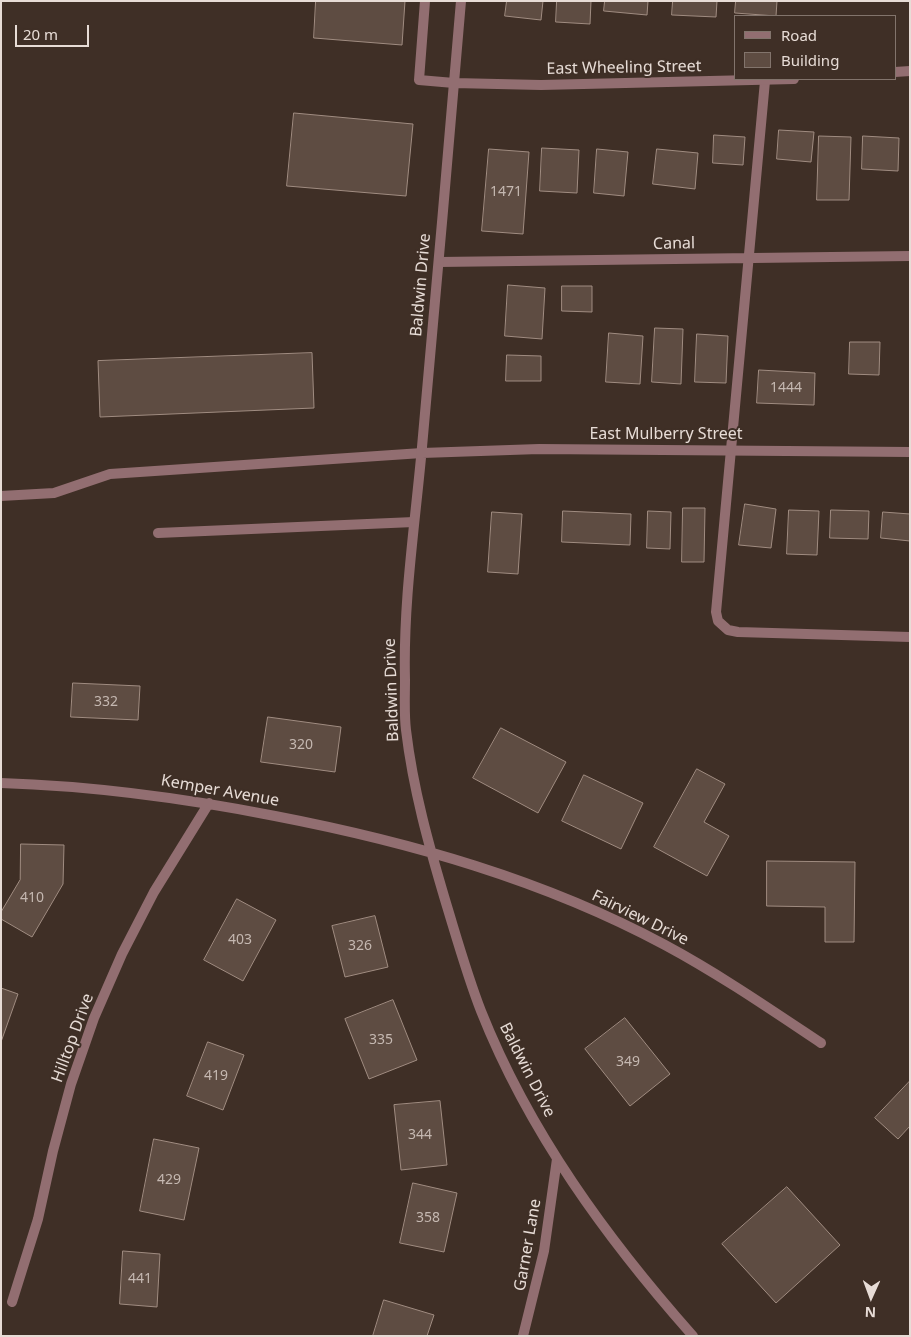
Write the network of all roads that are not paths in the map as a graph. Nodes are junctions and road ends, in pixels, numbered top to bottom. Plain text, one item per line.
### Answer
1 (425, 1) edge
2 (461, 1) edge
3 (910, 71) edge
4 (896, 72) edge
5 (780, 80) edge
6 (765, 81) junction
7 (454, 83) junction
8 (910, 256) edge
9 (747, 258) junction
10 (439, 262) junction
11 (732, 450) junction
12 (422, 452) junction
13 (910, 452) edge
14 (1, 496) edge
15 (414, 522) junction
16 (158, 533) dead end
17 (910, 637) edge
18 (1, 783) edge
19 (209, 803) junction
20 (431, 852) junction
21 (821, 1043) dead end
22 (557, 1159) junction
23 (12, 1302) dead end
24 (523, 1336) edge
25 (694, 1336) edge

1 - 7 street, East Wheeling Street
2 - 7 street, Baldwin Drive
3 - 4 street
5 - 6 street, East Wheeling Street
6 - 7 street, East Wheeling Street
6 - 9 street
7 - 10 street, Baldwin Drive
8 - 9 street, Canal
9 - 10 street, Canal
9 - 11 street
10 - 12 street, Baldwin Drive
11 - 12 street, East Mulberry Street
11 - 13 street, East Mulberry Street
11 - 17 street
12 - 14 street, East Mulberry Street
12 - 15 street, Baldwin Drive
15 - 16 street
15 - 20 street, Baldwin Drive
18 - 19 street, Kemper Avenue
19 - 20 street, Kemper Avenue
19 - 23 street, Hilltop Drive
20 - 21 street, Fairview Drive
20 - 22 street, Baldwin Drive
22 - 24 street, Garner Lane
22 - 25 street, Baldwin Drive

